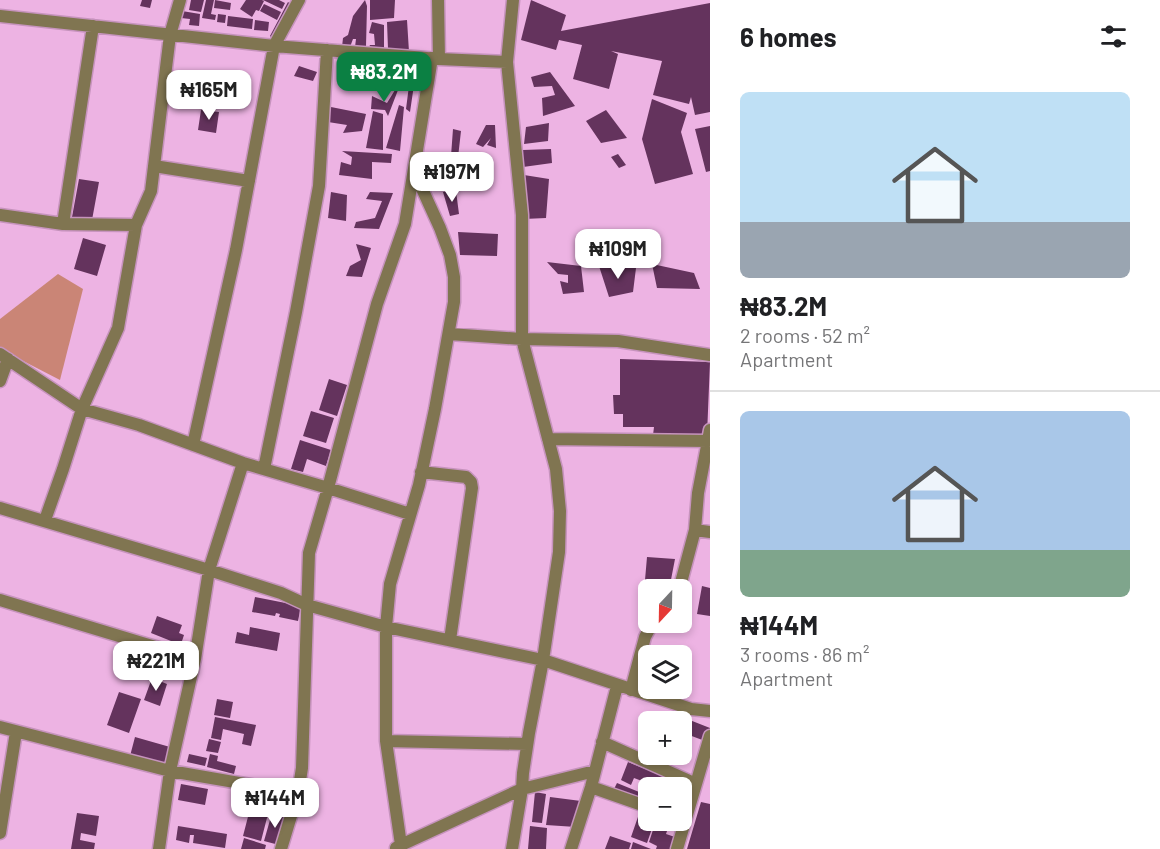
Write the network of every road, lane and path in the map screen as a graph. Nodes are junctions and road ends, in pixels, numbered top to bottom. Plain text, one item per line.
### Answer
1 (180, 0) edge
2 (299, 0) edge
3 (438, 0) edge
4 (513, 0) edge
5 (0, 16) edge
6 (93, 26) junction
7 (170, 35) junction
8 (274, 46) junction
9 (327, 50) junction
10 (436, 59) junction
11 (507, 62) junction
12 (154, 165) junction
13 (414, 171) junction
14 (249, 181) junction
15 (0, 215) edge
16 (63, 224) junction
17 (136, 225) junction
18 (449, 334) junction
19 (522, 339) junction
20 (710, 355) edge
21 (4, 356) edge
22 (0, 381) edge
23 (82, 409) junction
24 (709, 436) edge
25 (548, 439) junction
26 (193, 445) junction
27 (243, 463) junction
28 (264, 469) junction
29 (422, 472) junction
30 (328, 488) junction
31 (0, 508) edge
32 (410, 514) junction
33 (45, 520) junction
34 (695, 530) junction
35 (710, 532) edge
36 (209, 570) junction
37 (682, 579) edge
38 (0, 600) edge
39 (307, 605) junction
40 (386, 627) junction
41 (647, 633) edge
42 (450, 640) junction
43 (195, 658) junction
44 (543, 660) junction
45 (617, 686) junction
46 (631, 690) junction
47 (710, 711) edge
48 (0, 727) edge
49 (16, 732) junction
50 (710, 736) edge
51 (386, 741) junction
52 (602, 742) junction
53 (527, 744) junction
54 (170, 771) junction
55 (595, 771) junction
56 (696, 784) junction
57 (591, 787) junction
58 (522, 789) junction
59 (298, 793) junction
60 (692, 795) edge
61 (638, 803) edge
62 (681, 831) edge
63 (0, 833) edge
64 (398, 847) edge
65 (159, 849) edge
66 (281, 849) edge
67 (512, 849) edge
68 (571, 849) edge
69 (677, 849) edge

1 - 7 street
2 - 8 street
3 - 10 street
4 - 11 street
5 - 6 street
6 - 7 street
6 - 16 street
7 - 8 street
7 - 12 street
8 - 9 street
8 - 14 street
9 - 10 street
9 - 28 street
10 - 11 street
10 - 13 street
11 - 19 street
12 - 14 street
12 - 17 street
13 - 18 street
13 - 30 street
14 - 26 street
15 - 16 street
16 - 17 street
17 - 23 street
18 - 19 street
18 - 29 street
19 - 20 street
19 - 25 street
21 - 22 street
21 - 23 street
23 - 26 street
23 - 33 street
24 - 25 street
24 - 34 street
25 - 44 street
26 - 27 street
27 - 28 street
27 - 36 street
28 - 30 street
29 - 32 street
29 - 42 street
30 - 32 street
30 - 39 street
31 - 33 street
32 - 40 street
33 - 36 street
34 - 35 street
34 - 37 street
36 - 39 street
36 - 43 street
38 - 43 street
39 - 40 street
39 - 59 street
40 - 42 street
40 - 51 street
41 - 46 street
42 - 44 street
43 - 54 street
44 - 45 street
44 - 53 street
45 - 46 street
45 - 52 street
46 - 47 street
48 - 49 street
49 - 54 street
49 - 63 street
50 - 56 street
51 - 53 street
51 - 64 street
52 - 55 street
52 - 56 street
53 - 58 street
54 - 59 street
54 - 65 street
55 - 57 street
55 - 58 street
56 - 60 street
57 - 61 street
57 - 68 street
58 - 64 street
58 - 67 street
59 - 66 street
62 - 69 street

